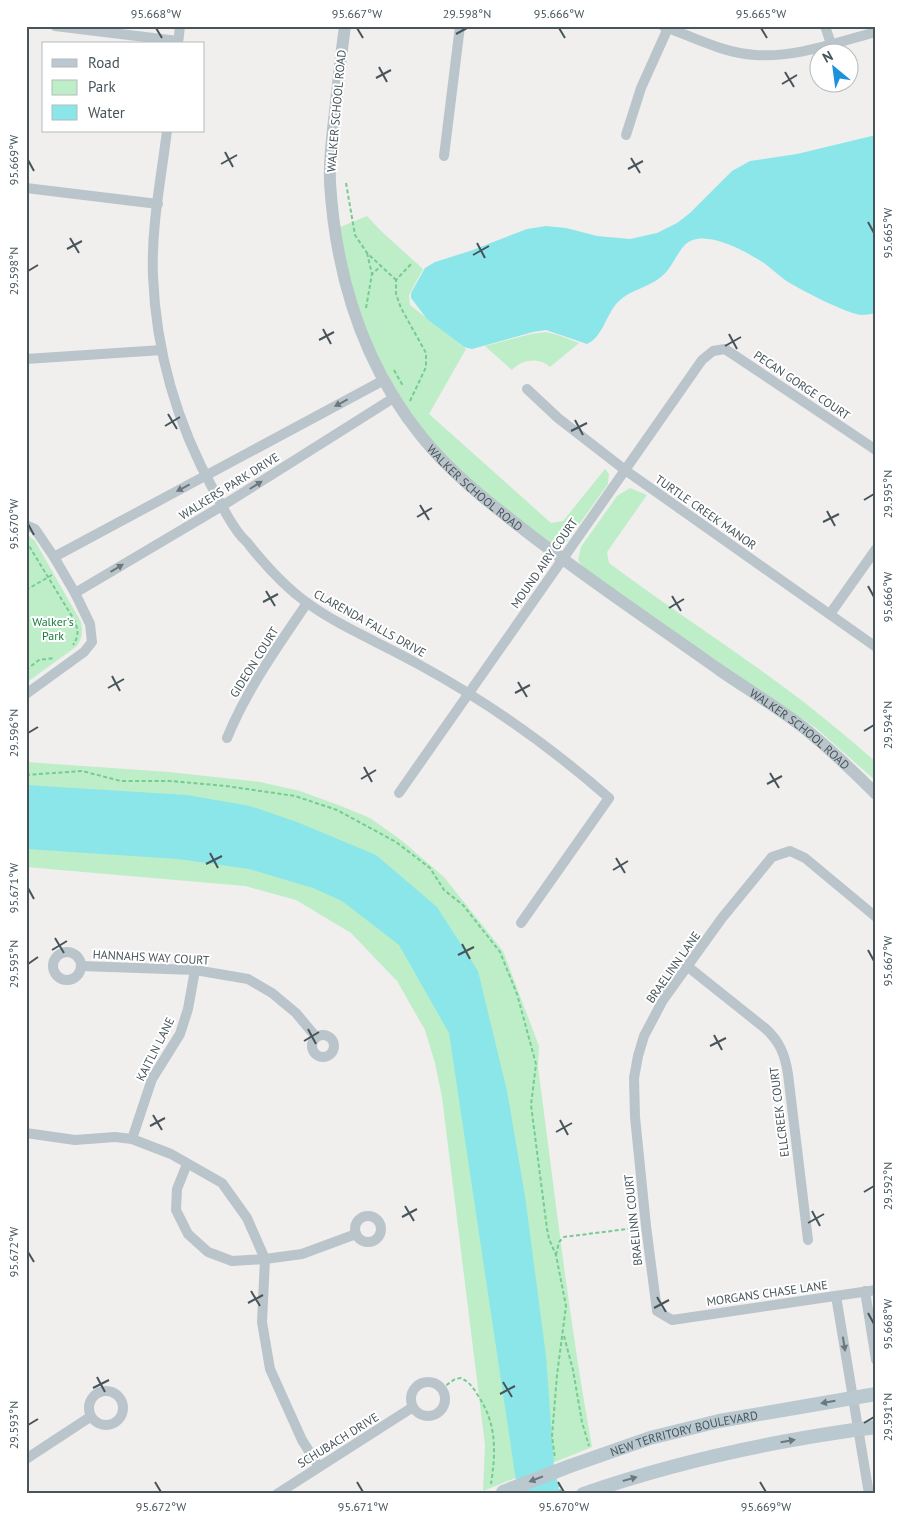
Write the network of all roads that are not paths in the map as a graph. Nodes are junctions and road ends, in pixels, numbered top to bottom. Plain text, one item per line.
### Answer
1 (55, 26) edge
2 (180, 26) edge
3 (345, 26) edge
4 (460, 26) edge
5 (825, 26) edge
6 (665, 27) edge
7 (876, 32) edge
8 (171, 42) edge
9 (178, 42) edge
10 (830, 42) edge
11 (838, 42) edge
12 (810, 49) edge
13 (168, 132) edge
14 (626, 135) dead end
15 (444, 156) dead end
16 (26, 188) edge
17 (158, 204) junction
18 (162, 350) junction
19 (713, 351) joint
20 (26, 359) edge
21 (384, 380) junction
22 (527, 389) dead end
23 (401, 395) junction
24 (876, 450) edge
25 (625, 470) junction
26 (206, 476) junction
27 (222, 506) junction
28 (26, 525) edge
29 (876, 549) edge
30 (54, 557) junction
31 (562, 560) junction
32 (75, 593) junction
33 (308, 603) junction
34 (830, 614) junction
35 (876, 647) edge
36 (470, 693) junction
37 (26, 694) edge
38 (227, 738) dead end
39 (399, 793) dead end
40 (876, 794) edge
41 (876, 917) edge
42 (521, 923) dead end
43 (81, 966) dead end
44 (687, 966) junction
45 (195, 970) junction
46 (316, 1037) dead end
47 (635, 1117) joint
48 (26, 1133) edge
49 (132, 1139) junction
50 (187, 1164) junction
51 (356, 1234) dead end
52 (808, 1240) dead end
53 (265, 1259) junction
54 (870, 1291) edge
55 (836, 1296) junction
56 (664, 1316) joint
57 (876, 1360) edge
58 (876, 1394) edge
59 (853, 1398) junction
60 (413, 1408) junction
61 (90, 1417) dead end
62 (876, 1427) edge
63 (859, 1429) junction
64 (26, 1459) edge
65 (319, 1467) junction
66 (498, 1490) edge
67 (278, 1494) edge
68 (583, 1494) edge
69 (869, 1494) edge

1 - 8 street
2 - 9 street
3 - 21 street, WALKER SCHOOL ROAD
4 - 15 street
5 - 10 street
6 - 12 street
6 - 14 street
7 - 11 street
13 - 17 street, CLARENDA FALLS DRIVE
16 - 17 street
17 - 18 street, CLARENDA FALLS DRIVE
18 - 20 street
18 - 26 street, CLARENDA FALLS DRIVE
19 - 24 street, PECAN GORGE COURT
19 - 25 street, MOUND AIRY COURT
21 - 23 street, WALKER SCHOOL ROAD
21 -> 26 street, WALKERS PARK DRIVE
22 - 25 street, TURTLE CREEK MANOR
27 -> 23 street, WALKERS PARK DRIVE
23 - 31 street, WALKER SCHOOL ROAD
25 - 31 street, MOUND AIRY COURT
25 - 34 street, TURTLE CREEK MANOR
26 - 27 street, CLARENDA FALLS DRIVE
26 -> 30 street, WALKERS PARK DRIVE
32 -> 27 street, WALKERS PARK DRIVE
27 - 33 street, CLARENDA FALLS DRIVE
28 - 30 street
29 - 34 street
30 - 32 street
31 - 36 street, MOUND AIRY COURT
31 - 40 street, WALKER SCHOOL ROAD
32 - 37 street
33 - 36 street, CLARENDA FALLS DRIVE
33 - 38 street, GIDEON COURT
34 - 35 street, TURTLE CREEK MANOR
36 - 39 street, MOUND AIRY COURT
36 - 42 street, CLARENDA FALLS DRIVE
41 - 44 street, BRAELINN LANE
43 - 45 street, HANNAHS WAY COURT
44 - 47 street, BRAELINN LANE
44 - 52 street, ELLCREEK COURT
45 - 46 street, HANNAHS WAY COURT
45 - 49 street, KAITLN LANE
47 - 56 street, BRAELINN COURT
48 - 49 street
49 - 50 street
50 - 53 street
50 - 53 street
51 - 53 street
53 - 65 street
54 - 55 street, MORGANS CHASE LANE
54 - 57 street
55 - 56 street, MORGANS CHASE LANE
55 -> 59 street
58 - 59 main road, NEW TERRITORY BOULEVARD
59 - 63 street
59 -> 66 main road, NEW TERRITORY BOULEVARD, bridge
60 - 60 street
60 - 65 street, SCHUBACH DRIVE
61 - 64 street
62 - 63 main road
68 -> 63 main road
63 - 69 street
65 - 67 street, SCHUBACH DRIVE

